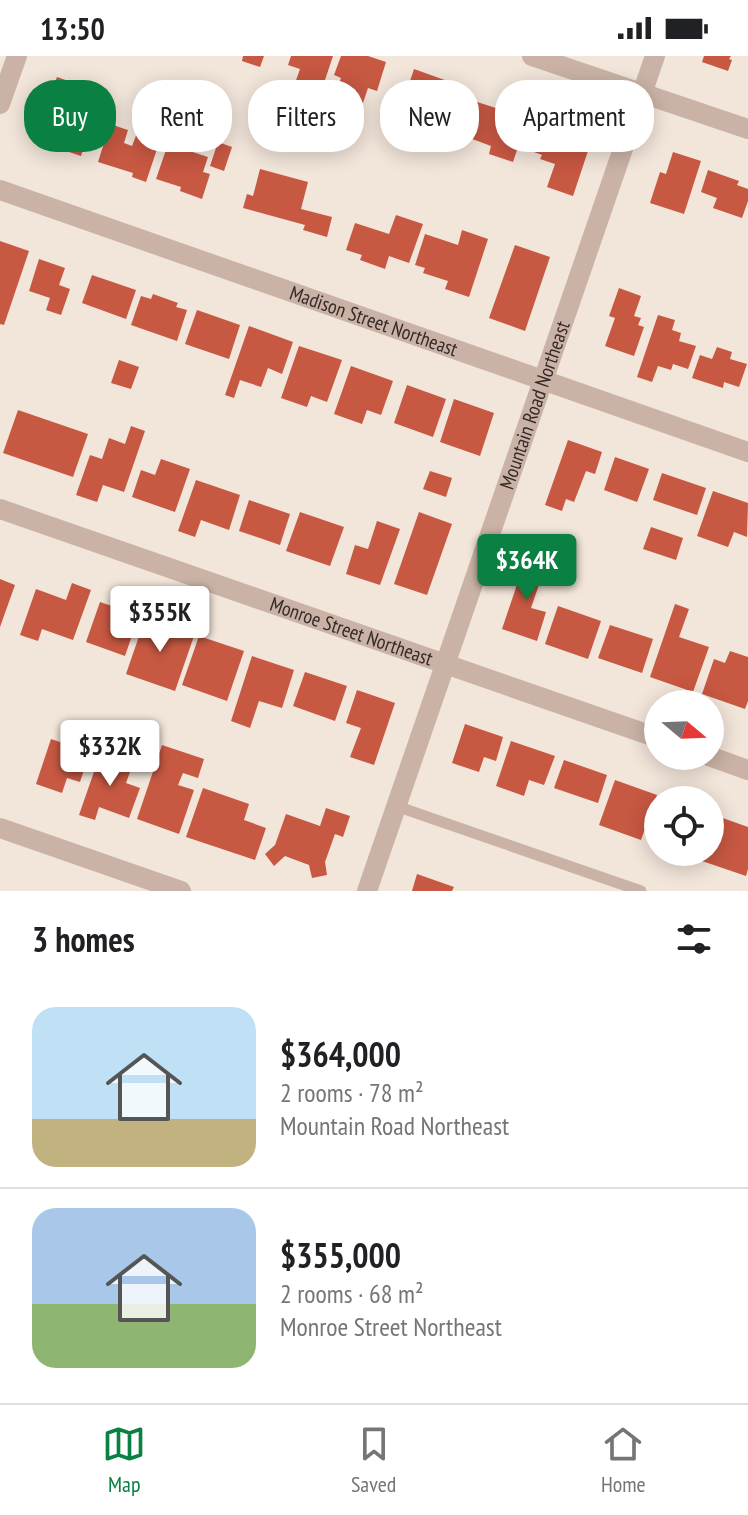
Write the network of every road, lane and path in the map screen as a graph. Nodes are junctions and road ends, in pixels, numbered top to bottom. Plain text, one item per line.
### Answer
1 (17, 56) edge
2 (532, 56) edge
3 (655, 56) edge
4 (605, 80) edge
5 (646, 80) edge
6 (654, 96) edge
7 (0, 104) edge
8 (748, 129) edge
9 (621, 152) edge
10 (0, 190) edge
11 (543, 380) junction
12 (748, 452) edge
13 (0, 509) edge
14 (444, 663) junction
15 (644, 733) edge
16 (724, 761) edge
17 (748, 770) edge
18 (396, 806) junction
19 (0, 828) edge
20 (181, 891) edge
21 (367, 891) edge
22 (641, 891) edge

1 - 7 street
2 - 4 street
3 - 5 street, Mountain Road Northeast
6 - 8 street
9 - 11 street, Mountain Road Northeast
10 - 11 street, Madison Street Northeast
11 - 12 street, Madison Street Northeast
11 - 14 street, Mountain Road Northeast
13 - 14 street, Monroe Street Northeast
14 - 15 street, Monroe Street Northeast
14 - 18 street, Mountain Road Northeast
16 - 17 street
18 - 21 street, Mountain Road Northeast
18 - 22 lane
19 - 20 street

